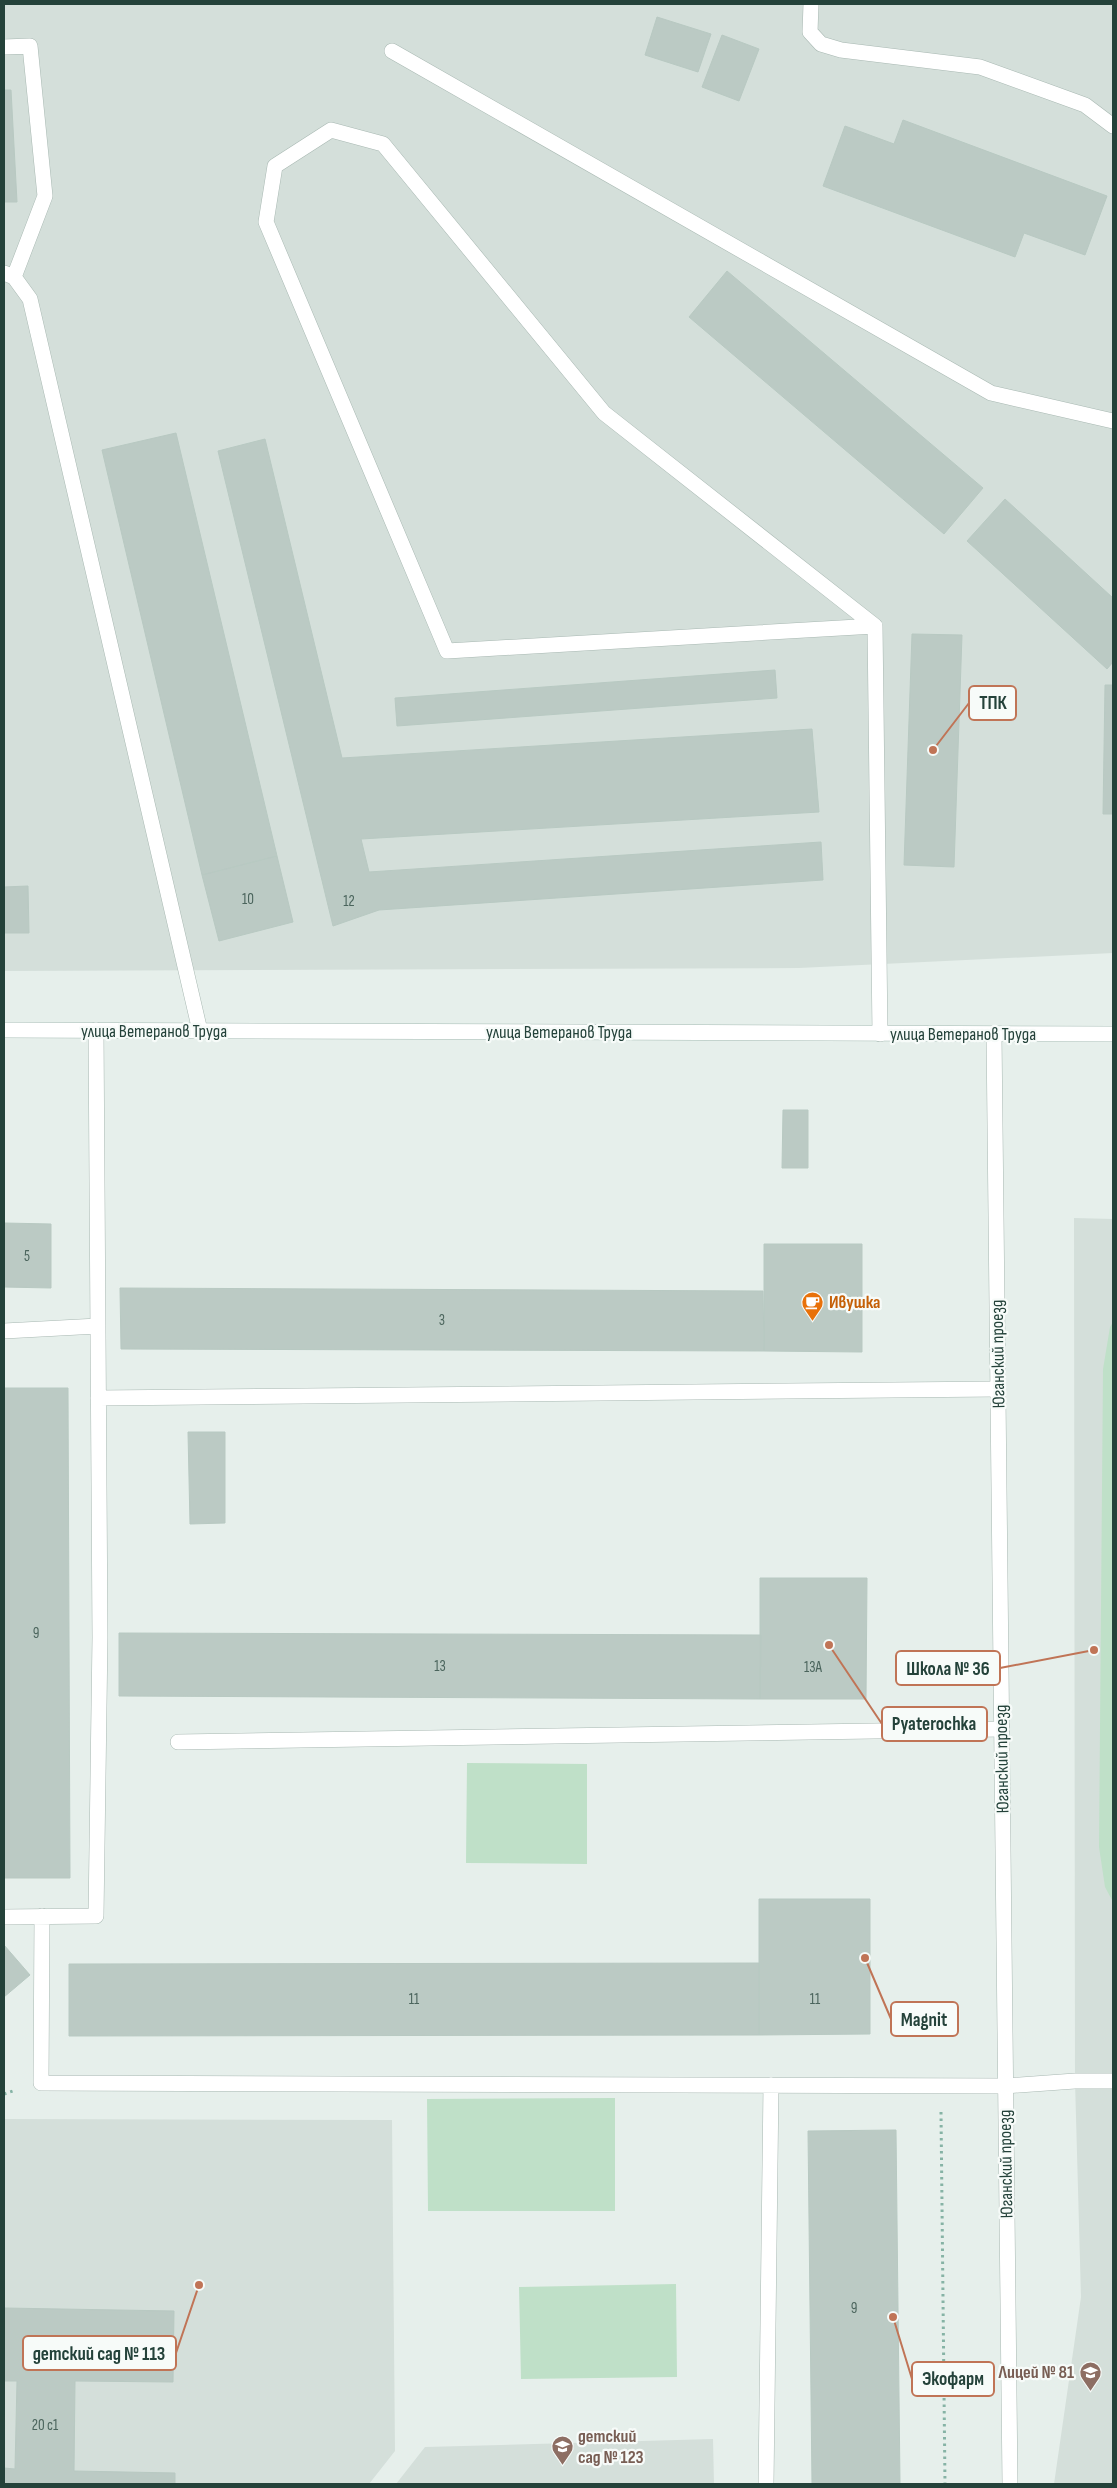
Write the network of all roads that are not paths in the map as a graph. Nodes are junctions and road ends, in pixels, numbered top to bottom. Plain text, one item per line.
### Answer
1 (811, 4) edge
2 (4, 48) edge
3 (392, 51) dead end
4 (1113, 126) edge
5 (9, 275) edge
6 (1113, 421) edge
7 (874, 626) junction
8 (4, 1030) edge
9 (96, 1030) junction
10 (200, 1031) junction
11 (880, 1034) junction
12 (994, 1034) junction
13 (1113, 1034) edge
14 (98, 1326) junction
15 (4, 1331) edge
16 (998, 1389) junction
17 (98, 1398) junction
18 (1002, 1729) junction
19 (178, 1742) dead end
20 (42, 1916) junction
21 (4, 1917) edge
22 (1113, 2081) edge
23 (770, 2085) junction
24 (1005, 2086) junction
25 (766, 2484) edge
26 (1010, 2484) edge

1 - 4 street
2 - 5 street
3 - 6 street
5 - 10 street
7 - 7 street
7 - 11 street
8 - 9 street, улица Ветеранов Труда
9 - 10 street, улица Ветеранов Труда
9 - 14 street
10 - 11 street, улица Ветеранов Труда
11 - 12 street, улица Ветеранов Труда
12 - 13 street, улица Ветеранов Труда
12 - 16 street, Юганский проезд
14 - 15 street
14 - 17 street
16 - 17 street
16 - 18 street, Юганский проезд
17 - 20 street
18 - 19 street
18 - 24 street, Юганский проезд
20 - 21 street
20 - 23 street
22 - 24 street
23 - 24 street
23 - 25 street
24 - 26 street, Юганский проезд

